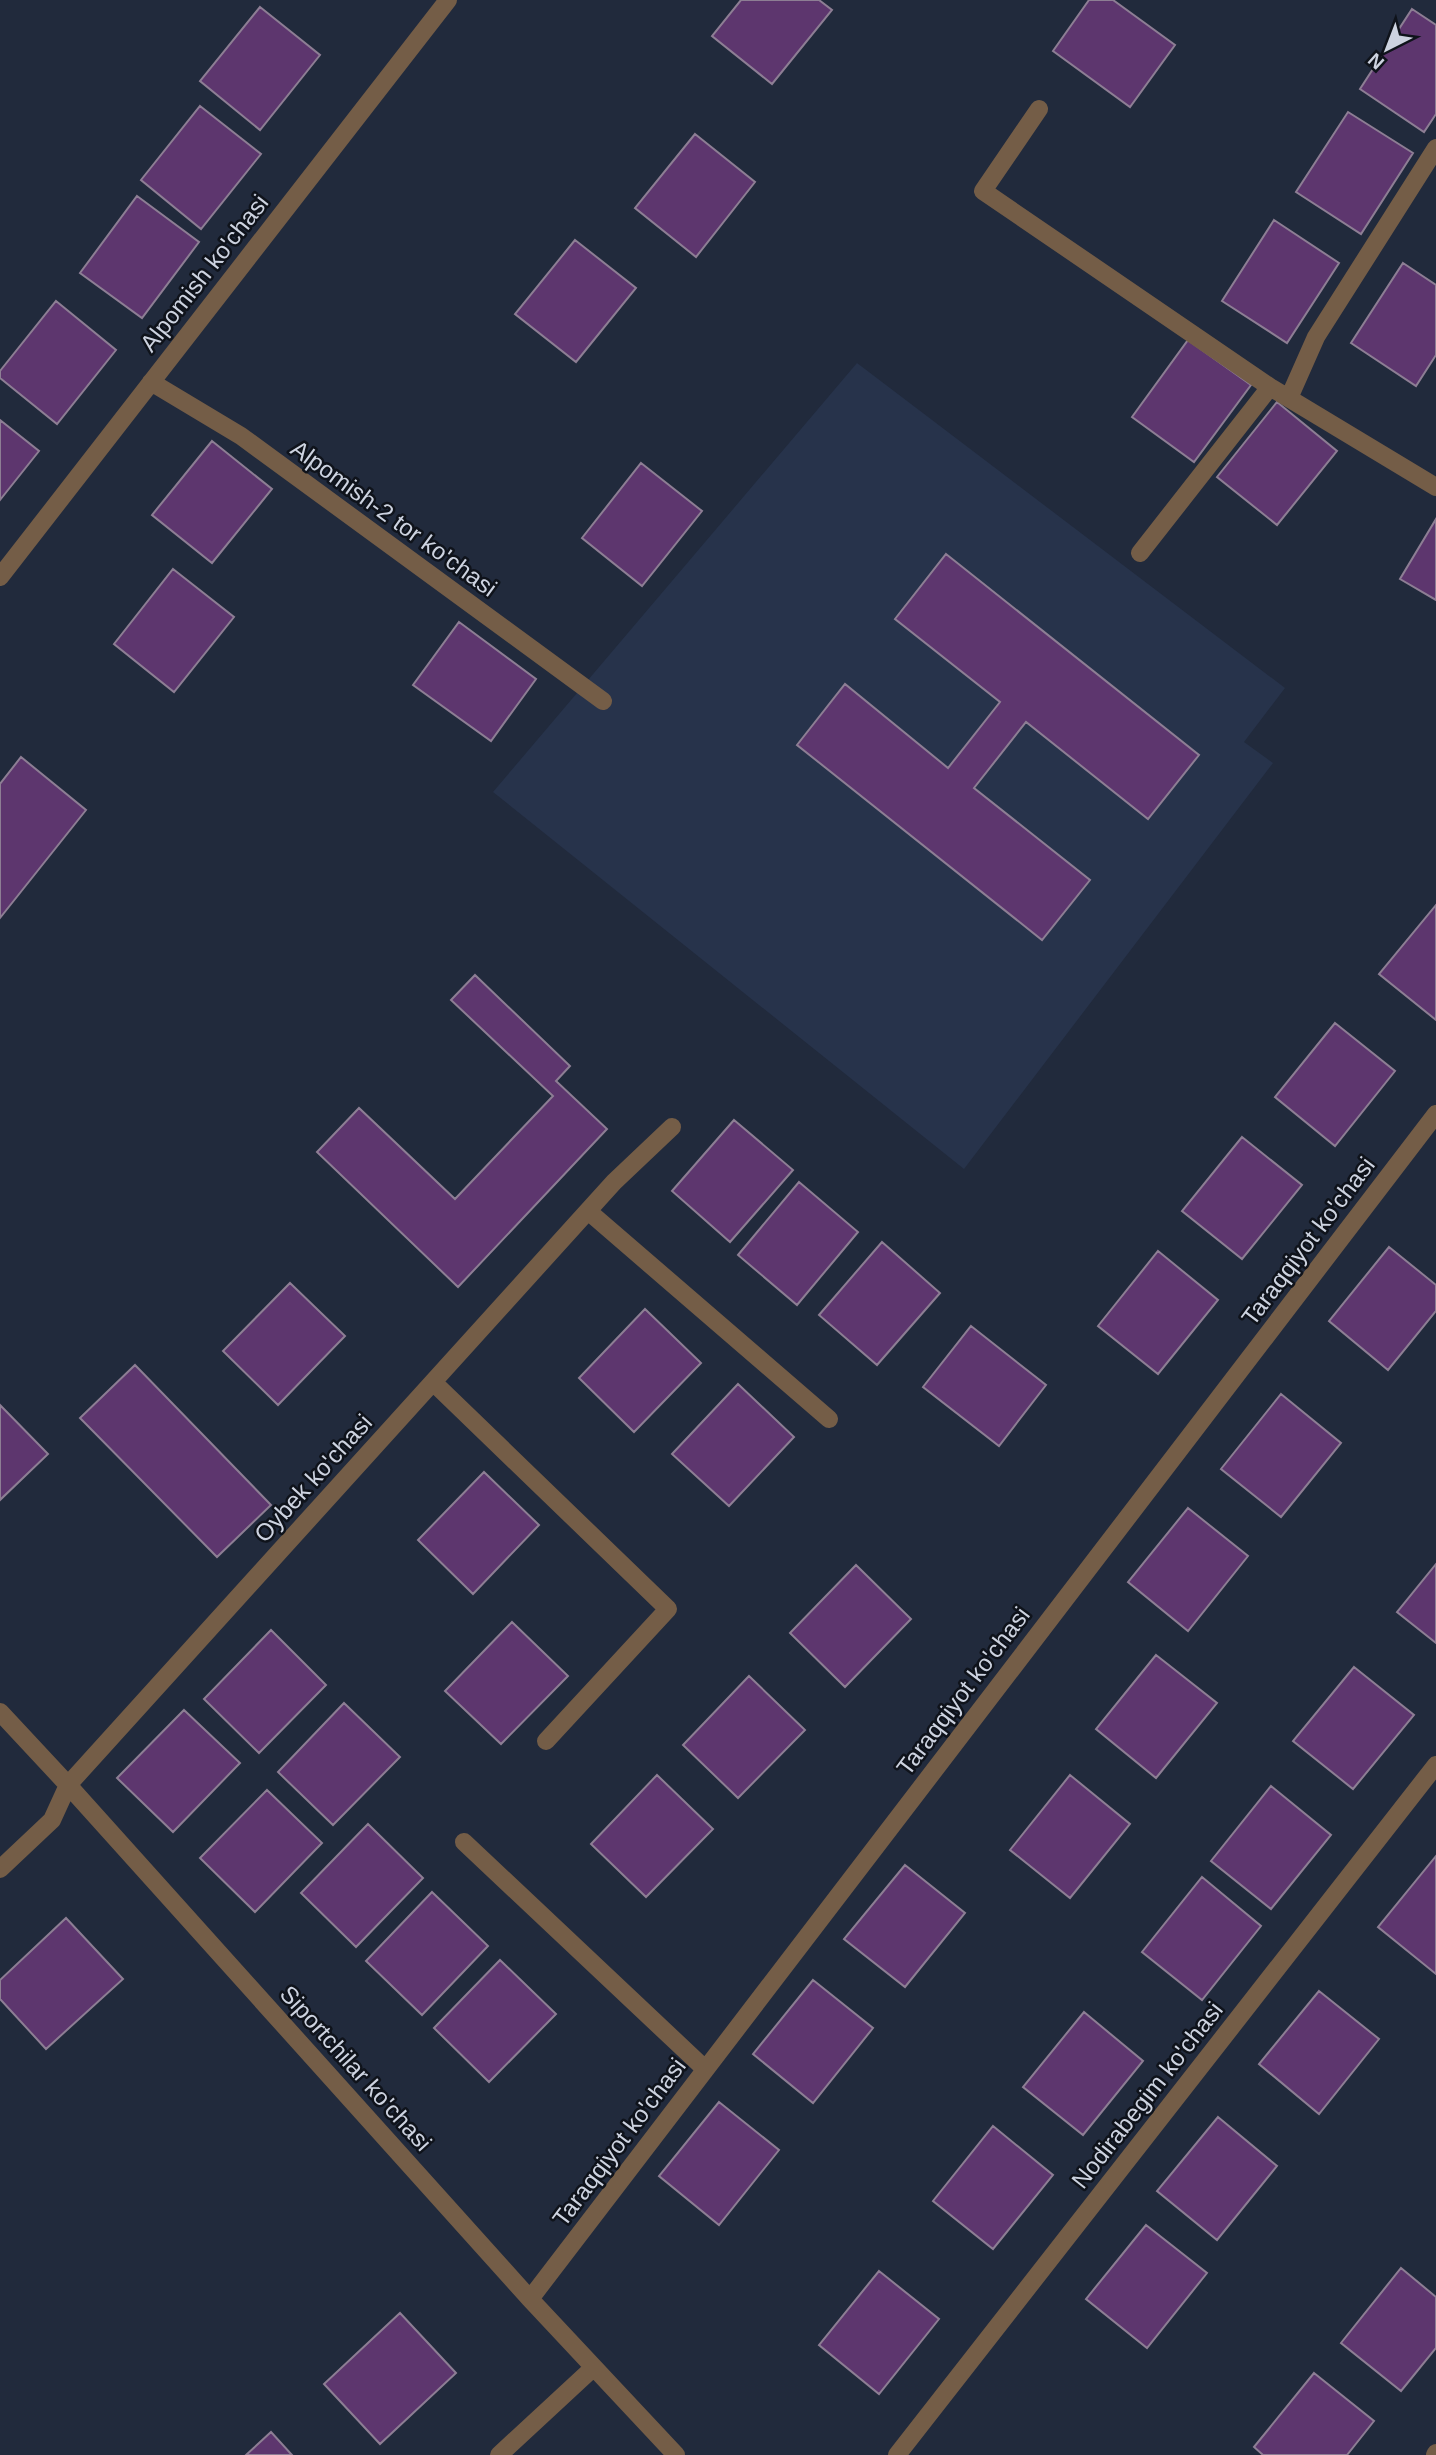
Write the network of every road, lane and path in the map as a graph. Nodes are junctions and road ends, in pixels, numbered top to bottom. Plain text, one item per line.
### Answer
1 (448, 0) edge
2 (1039, 109) dead end
3 (1436, 148) edge
4 (151, 382) junction
5 (1270, 387) junction
6 (1289, 398) junction
7 (1436, 487) edge
8 (1140, 553) dead end
9 (0, 577) edge
10 (603, 701) dead end
11 (1436, 1114) edge
12 (672, 1127) dead end
13 (588, 1211) junction
14 (433, 1382) junction
15 (829, 1419) dead end
16 (0, 1712) edge
17 (546, 1741) dead end
18 (1436, 1765) edge
19 (68, 1785) junction
20 (464, 1842) dead end
21 (0, 1868) edge
22 (705, 2069) junction
23 (530, 2299) junction
24 (593, 2368) junction
25 (499, 2455) edge
26 (676, 2455) edge
27 (897, 2455) edge

1 - 4 street, Alpomish ko'chasi
2 - 5 street
3 - 6 street
4 - 9 street, Alpomish ko'chasi
4 - 10 street, Alpomish-2 tor ko'chasi
5 - 6 street
5 - 8 street
6 - 7 street
11 - 22 street, Taraqqiyot ko'chasi
12 - 13 street, Oybek ko'chasi
13 - 14 street, Oybek ko'chasi
13 - 15 street
14 - 17 street
14 - 19 street, Oybek ko'chasi
16 - 19 street, Siportchilar ko'chasi
18 - 27 street, Nodirabegim ko'chasi
19 - 21 street, Oybek ko'chasi
19 - 23 street, Siportchilar ko'chasi
20 - 22 street
22 - 23 street, Taraqqiyot ko'chasi
23 - 24 street, Siportchilar ko'chasi
24 - 25 street
24 - 26 street, Siportchilar ko'chasi

